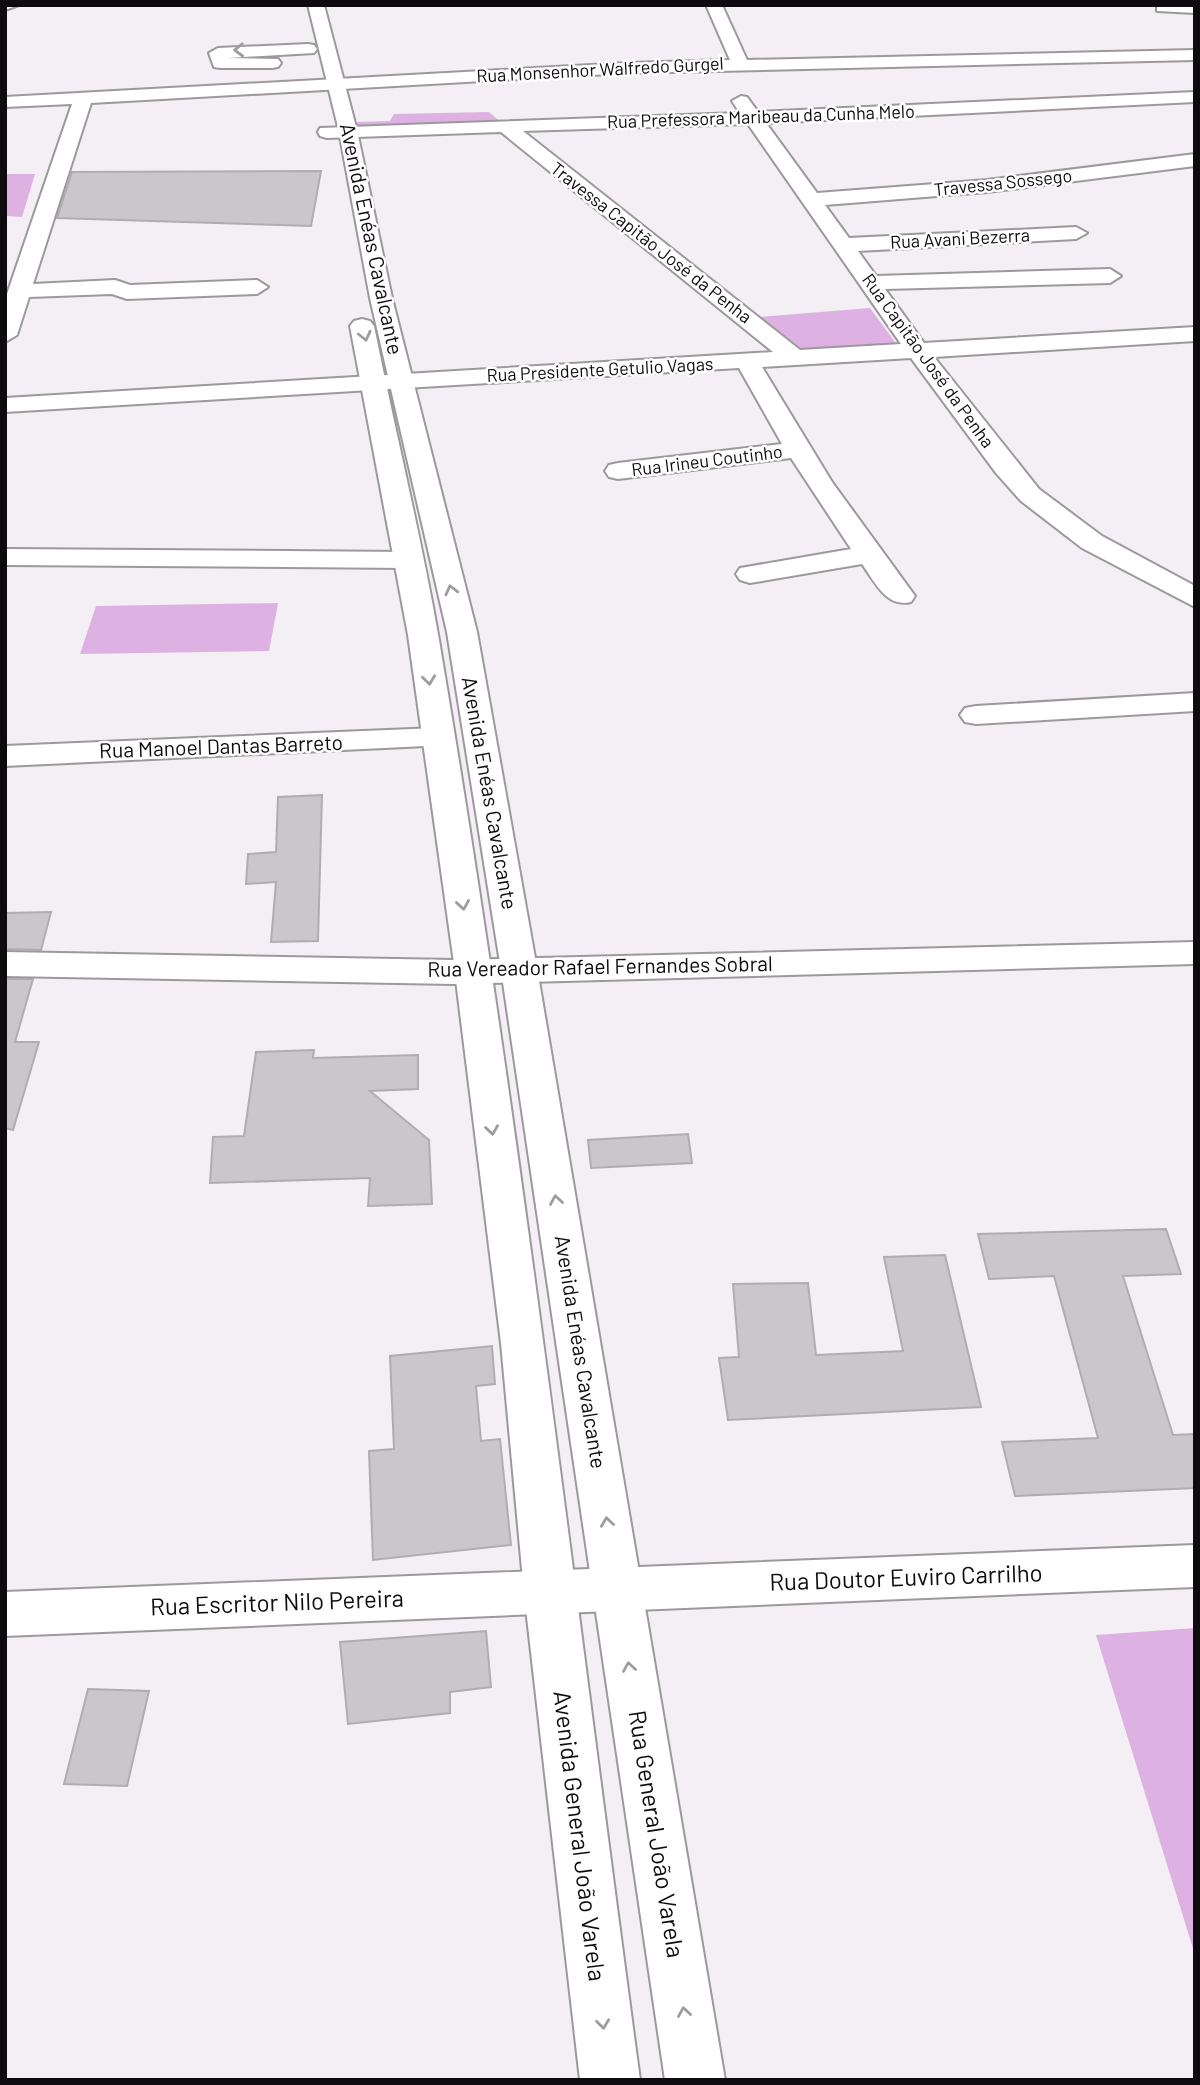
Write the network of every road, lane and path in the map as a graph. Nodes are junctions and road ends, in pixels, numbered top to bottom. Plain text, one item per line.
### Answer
1 (5, 5) edge
2 (11, 5) edge
3 (298, 5) edge
4 (316, 5) edge
5 (714, 5) edge
6 (1163, 8) dead end
7 (1195, 8) edge
8 (1195, 55) edge
9 (729, 64) junction
10 (318, 66) junction
11 (83, 97) junction
12 (1195, 97) edge
13 (5, 102) edge
14 (752, 118) junction
15 (506, 127) junction
16 (337, 132) junction
17 (1195, 160) edge
18 (811, 200) junction
19 (1076, 233) dead end
20 (845, 245) junction
21 (1110, 276) dead end
22 (873, 283) junction
23 (257, 287) dead end
24 (20, 292) junction
25 (1195, 334) edge
26 (5, 335) edge
27 (917, 350) junction
28 (795, 358) junction
29 (747, 361) junction
30 (389, 383) junction
31 (5, 405) edge
32 (796, 450) junction
33 (405, 453) junction
34 (618, 471) dead end
35 (868, 555) junction
36 (5, 558) edge
37 (408, 560) junction
38 (750, 574) dead end
39 (901, 596) dead end
40 (1195, 598) edge
41 (462, 632) junction
42 (423, 635) junction
43 (1195, 702) edge
44 (976, 716) dead end
45 (436, 738) junction
46 (5, 757) edge
47 (1195, 953) edge
48 (5, 964) edge
49 (519, 969) junction
50 (472, 970) junction
51 (579, 1339) junction
52 (523, 1343) junction
53 (1195, 1566) edge
54 (617, 1589) junction
55 (549, 1591) junction
56 (5, 1614) edge
57 (610, 2080) edge
58 (695, 2080) edge

1 - 2 street
3 - 10 street, Avenida Enéas Cavalcante
4 - 10 street, Avenida Enéas Cavalcante
5 - 9 street, Rua Capitão José da Penha
6 - 7 street
8 - 9 street, Rua Monsenhor Walfredo Gurgel
9 - 10 street, Rua Monsenhor Walfredo Gurgel
9 - 14 street, Rua Capitão José da Penha
10 - 11 street, Rua Monsenhor Walfredo Gurgel
10 - 16 street, Avenida Enéas Cavalcante
11 - 13 street, Rua Monsenhor Walfredo Gurgel
11 - 24 street
12 - 14 street, Rua Prefessora Maribeau da Cunha Melo
14 - 15 street, Rua Prefessora Maribeau da Cunha Melo
14 - 18 street, Rua Capitão José da Penha
15 - 16 street, Rua Prefessora Maribeau da Cunha Melo
15 - 28 street, Travessa Capitão José da Penha
16 - 30 street, Avenida Enéas Cavalcante
17 - 18 street, Travessa Sossego
18 - 20 street, Rua Capitão José da Penha
19 - 20 street, Rua Avani Bezerra
20 - 22 street, Rua Capitão José da Penha
21 - 22 street
22 - 27 street, Rua Capitão José da Penha
23 - 24 street
24 - 26 street
25 - 27 street, Rua Presidente Getulio Vagas
27 - 28 street, Rua Presidente Getulio Vagas
27 - 40 street, Rua Capitão José da Penha
28 - 29 street, Rua Presidente Getulio Vagas
29 - 30 street, Rua Presidente Getulio Vagas
29 - 32 street
30 - 31 street, Rua Presidente Getulio Vagas
30 - 33 street, Avenida Enéas Cavalcante
32 - 34 street, Rua Irineu Coutinho
32 - 35 street
33 - 37 street, Avenida Enéas Cavalcante
41 -> 33 street, Avenida Enéas Cavalcante
35 - 38 street
35 - 39 street
36 - 37 street
37 - 42 street, Avenida Enéas Cavalcante
41 - 42 street
41 - 49 street, Avenida Enéas Cavalcante
42 -> 45 street, Avenida Enéas Cavalcante
43 - 44 street
45 - 46 street, Rua Manoel Dantas Barreto
45 -> 50 street, Avenida Enéas Cavalcante
47 - 49 street, Rua Vereador Rafael Fernandes Sobral
48 - 50 street, Rua Vereador Rafael Fernandes Sobral
49 - 50 street, Rua Vereador Rafael Fernandes Sobral
51 -> 49 street, Avenida Enéas Cavalcante
50 -> 52 street, Avenida Enéas Cavalcante
51 - 52 street
54 -> 51 street, Avenida Enéas Cavalcante
52 - 55 street, Avenida Enéas Cavalcante
53 - 54 street, Rua Doutor Euviro Carrilho
54 - 55 street, Rua Doutor Euviro Carrilho
58 -> 54 street, Rua General João Varela
55 - 56 street, Rua Escritor Nilo Pereira
55 -> 57 street, Avenida General João Varela

